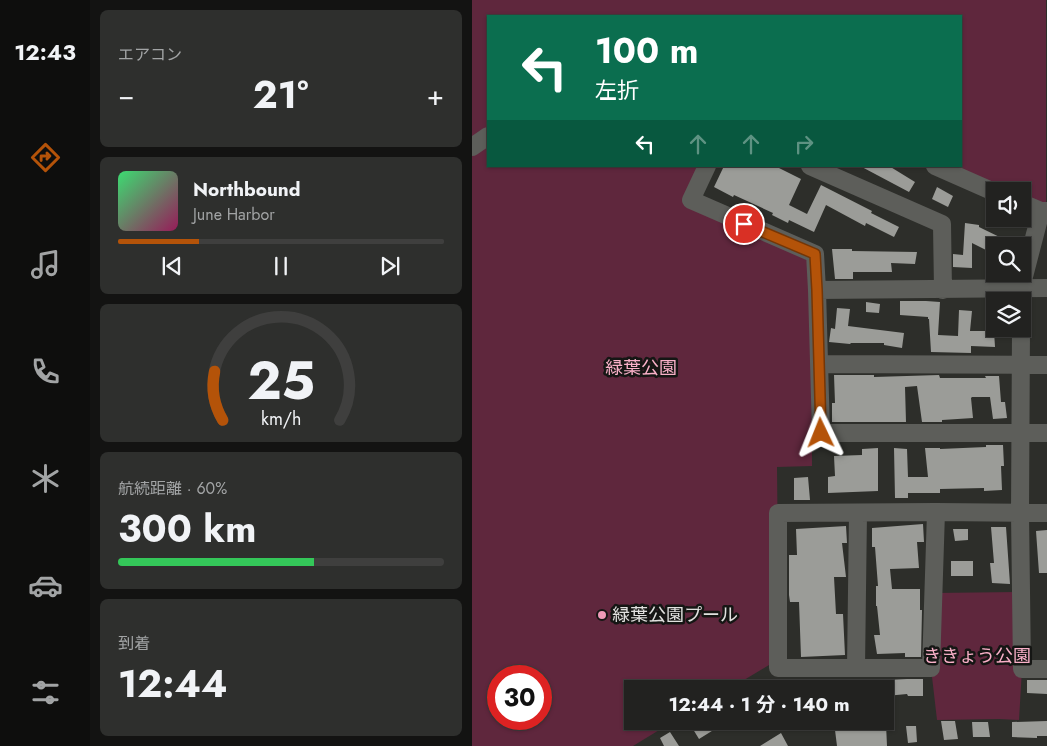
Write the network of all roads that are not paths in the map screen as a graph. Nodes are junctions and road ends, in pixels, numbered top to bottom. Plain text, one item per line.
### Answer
1 (487, 137) edge
2 (472, 148) edge
3 (707, 167) edge
4 (812, 167) edge
5 (937, 167) edge
6 (986, 188) edge
7 (1031, 206) edge
8 (1044, 211) edge
9 (1046, 288) edge
10 (817, 290) junction
11 (943, 290) junction
12 (1022, 292) edge
13 (1031, 292) edge
14 (986, 293) edge
15 (1021, 337) edge
16 (819, 364) junction
17 (1022, 365) junction
18 (1046, 365) edge
19 (1020, 433) junction
20 (1046, 433) edge
21 (936, 512) junction
22 (858, 513) junction
23 (1020, 513) junction
24 (1046, 513) edge
25 (856, 668) junction
26 (1046, 669) edge

1 - 2 street
3 - 10 street
4 - 11 street
5 - 6 street
7 - 8 street
8 - 12 street
9 - 13 street
10 - 11 street
10 - 16 street
11 - 14 street
15 - 17 street
16 - 17 street
16 - 19 street
17 - 18 street
17 - 19 street
19 - 20 street
19 - 23 street
21 - 22 street
21 - 23 street
21 - 25 street
22 - 25 street
22 - 25 street
23 - 24 street
23 - 26 street

